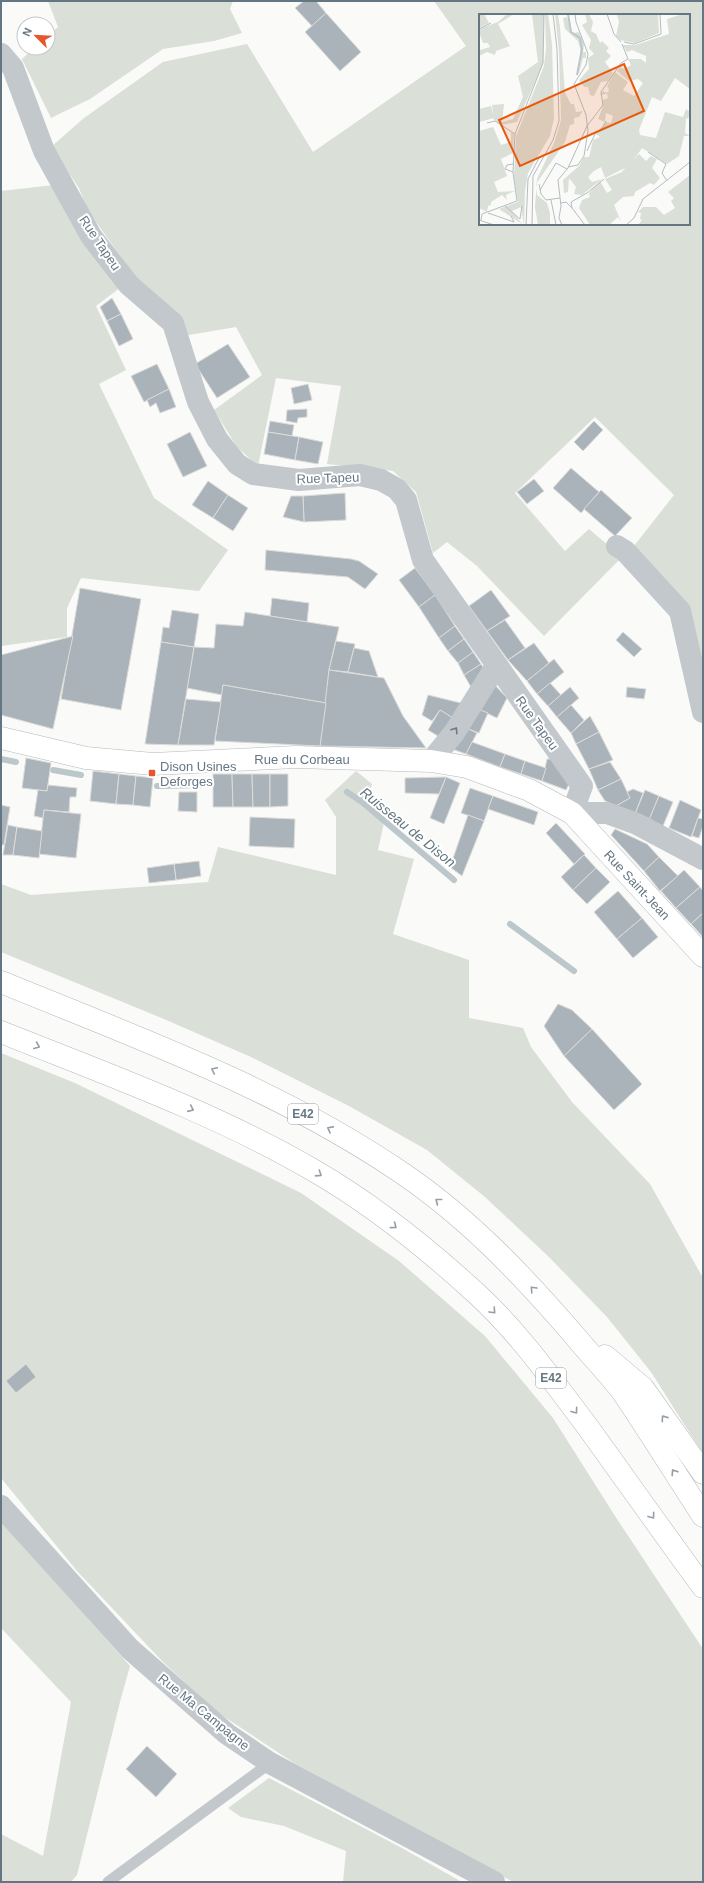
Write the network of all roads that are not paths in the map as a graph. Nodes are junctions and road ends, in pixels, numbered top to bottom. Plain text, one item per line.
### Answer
1 (1, 54) edge
2 (617, 546) dead end
3 (496, 666) junction
4 (703, 712) edge
5 (1, 738) edge
6 (431, 761) junction
7 (572, 813) junction
8 (703, 859) edge
9 (703, 956) edge
10 (1, 982) edge
11 (1, 1032) edge
12 (559, 1318) junction
13 (703, 1473) edge
14 (1, 1506) edge
15 (703, 1516) edge
16 (703, 1587) edge
17 (270, 1763) junction
18 (108, 1882) edge
19 (494, 1882) edge

1 - 3 street, Rue Tapeu
2 - 4 street
6 -> 3 street
3 - 7 street, Rue Tapeu
5 - 6 main road, Rue du Corbeau
6 - 7 main road, Rue du Corbeau
7 - 8 street
7 - 9 main road, Rue Saint-Jean
12 -> 10 main road, E42
11 -> 16 main road, E42
13 -> 12 main road
15 -> 12 main road, E42
14 - 17 street, Rue Ma Campagne
17 - 18 lane
17 - 19 street, Rue Ma Campagne

